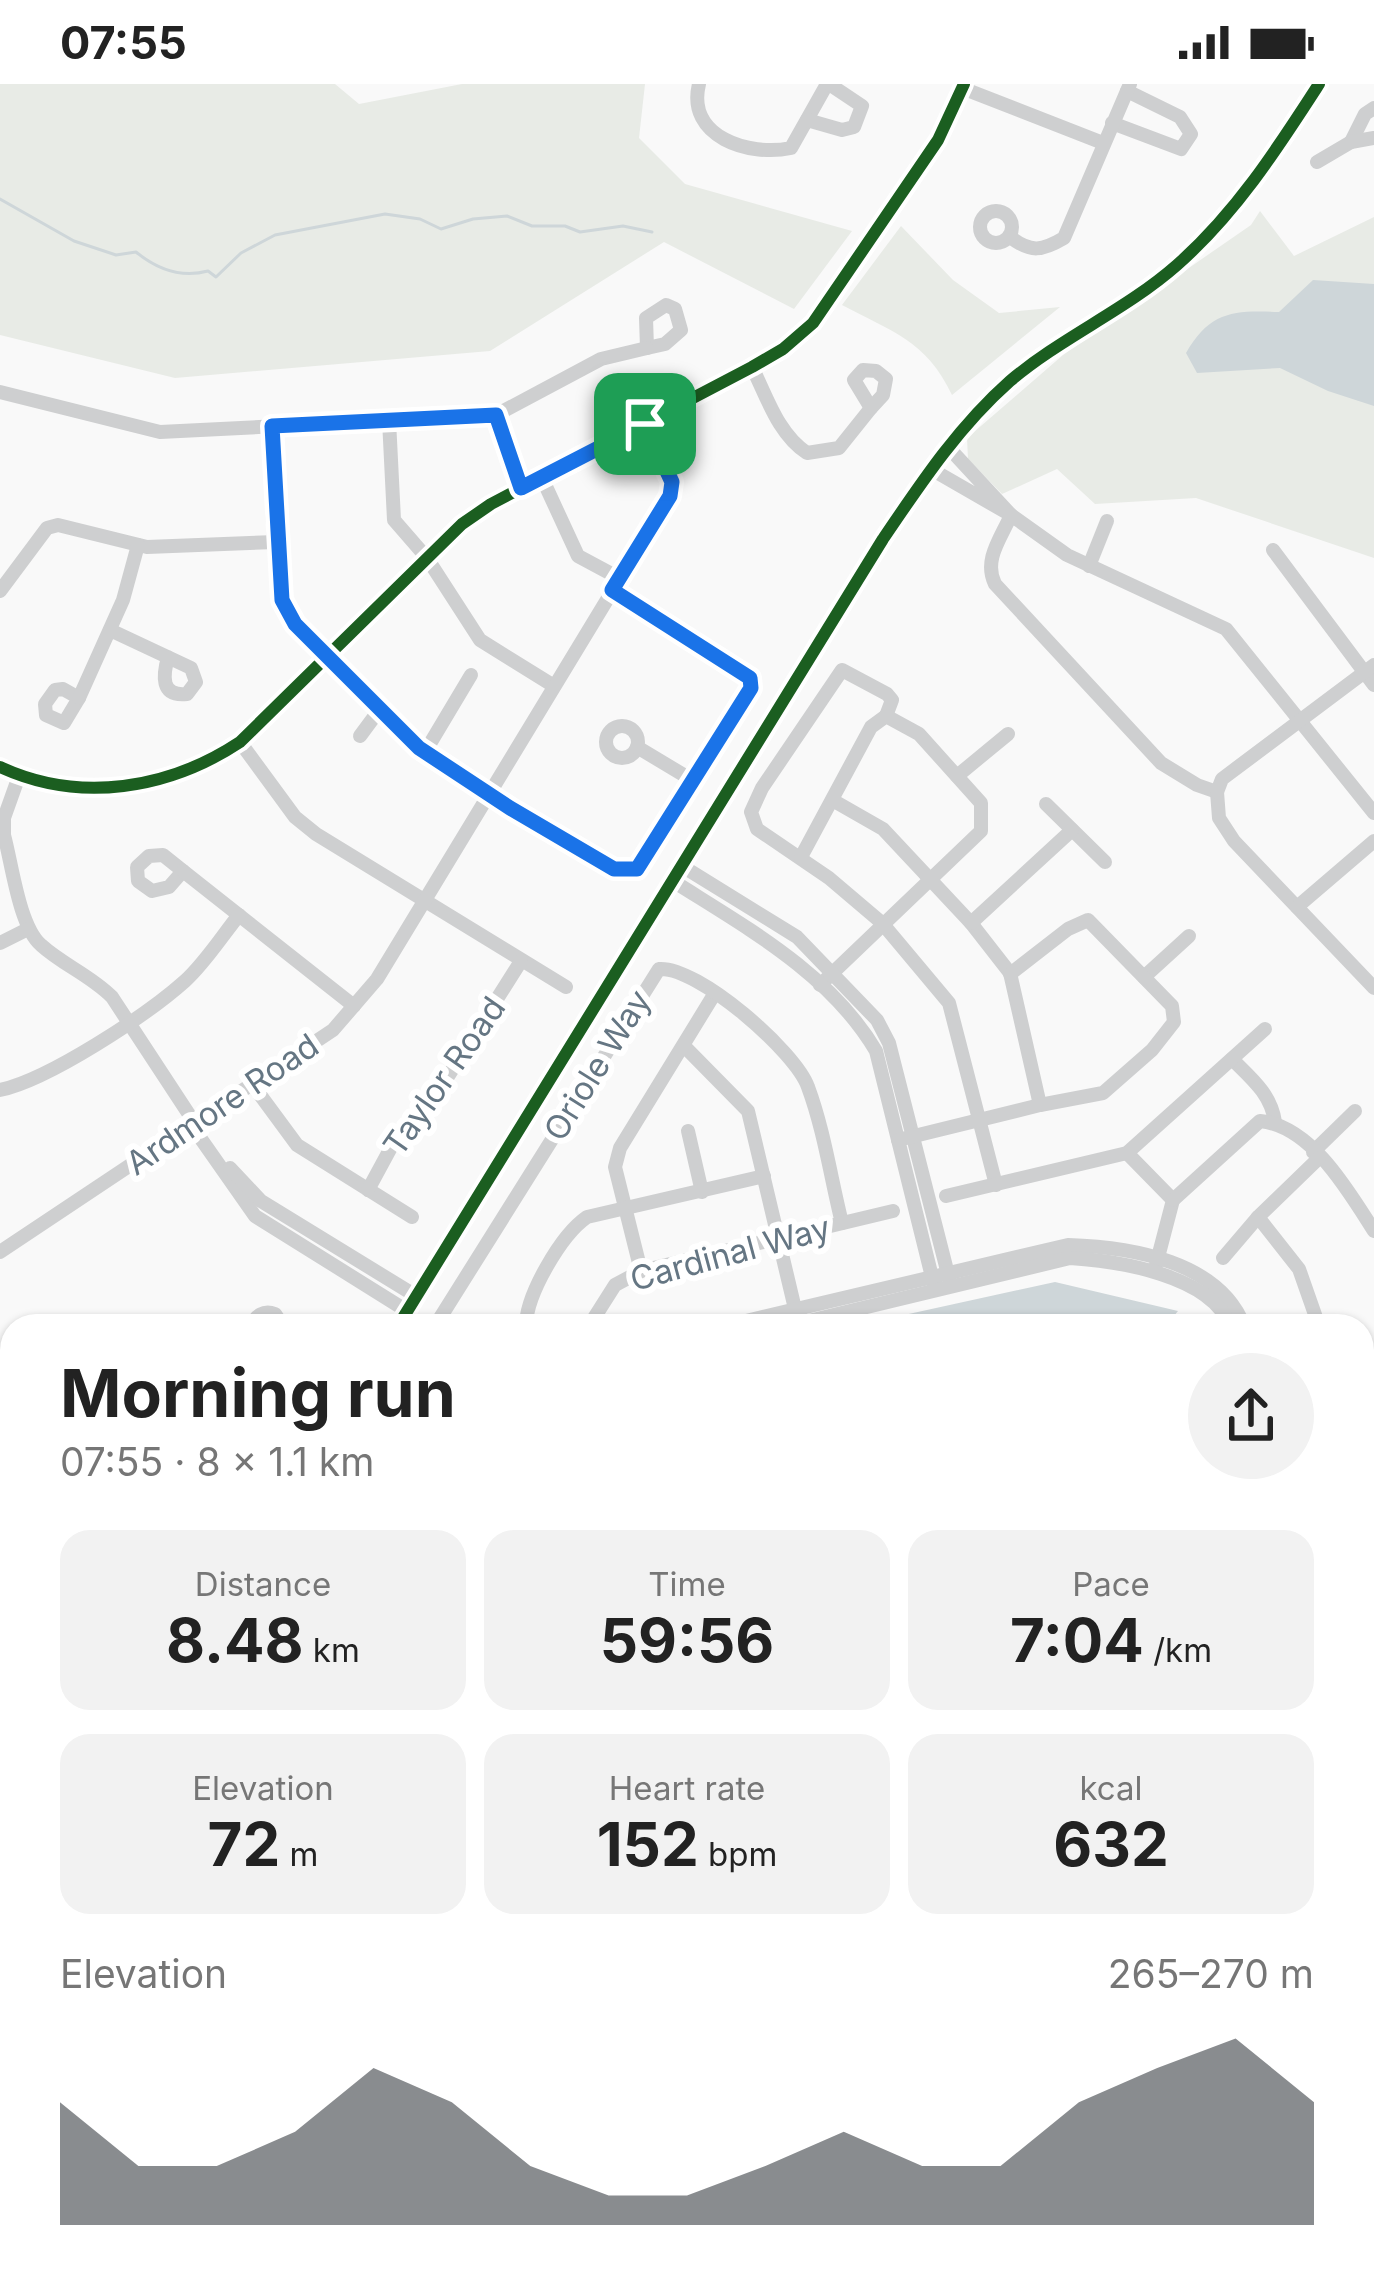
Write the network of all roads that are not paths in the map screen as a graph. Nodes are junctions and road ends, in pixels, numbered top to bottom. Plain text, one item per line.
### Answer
1 (699, 84) edge
2 (828, 84) edge
3 (1319, 84) edge
4 (963, 86) edge
5 (1128, 87) edge
6 (1374, 108) edge
7 (807, 121) junction
8 (1112, 123) junction
9 (1374, 138) edge
10 (1351, 142) junction
11 (1103, 143) junction
12 (1317, 162) dead end
13 (1010, 237) dead end
14 (647, 348) dead end
15 (752, 367) junction
16 (0, 392) edge
17 (871, 409) dead end
18 (496, 415) junction
19 (389, 420) junction
20 (645, 424) junction
21 (272, 426) junction
22 (948, 447) junction
23 (931, 469) junction
24 (542, 478) junction
25 (521, 488) junction
26 (1011, 515) junction
27 (1107, 521) dead end
28 (276, 542) junction
29 (137, 545) junction
30 (1273, 550) dead end
31 (427, 558) junction
32 (1088, 566) junction
33 (616, 584) junction
34 (0, 591) edge
35 (110, 630) junction
36 (168, 657) dead end
37 (329, 658) junction
38 (1371, 674) edge
39 (471, 676) dead end
40 (554, 686) junction
41 (79, 698) dead end
42 (380, 710) junction
43 (886, 716) junction
44 (1300, 720) junction
45 (1008, 734) dead end
46 (360, 736) dead end
47 (240, 742) junction
48 (637, 747) dead end
49 (424, 752) junction
50 (0, 766) edge
51 (19, 776) junction
52 (957, 776) junction
53 (692, 780) junction
54 (490, 792) junction
55 (1217, 792) junction
56 (833, 801) junction
57 (1046, 804) dead end
58 (1374, 813) edge
59 (1072, 830) junction
60 (2, 834) edge
61 (1374, 841) edge
62 (801, 857) junction
63 (1105, 862) dead end
64 (682, 866) junction
65 (183, 872) dead end
66 (928, 879) junction
67 (673, 881) junction
68 (736, 899) junction
69 (423, 902) junction
70 (1297, 907) junction
71 (724, 914) junction
72 (238, 915) junction
73 (882, 923) junction
74 (971, 923) junction
75 (28, 929) junction
76 (1189, 936) dead end
77 (0, 943) edge
78 (521, 961) junction
79 (832, 973) junction
80 (1010, 974) junction
81 (1144, 977) junction
82 (820, 985) junction
83 (566, 987) dead end
84 (1374, 988) edge
85 (716, 993) junction
86 (354, 1006) junction
87 (128, 1022) junction
88 (1265, 1029) dead end
89 (684, 1046) junction
90 (1232, 1059) junction
91 (252, 1084) junction
92 (0, 1090) edge
93 (1040, 1105) junction
94 (1355, 1111) dead end
95 (980, 1120) junction
96 (194, 1122) junction
97 (1275, 1122) junction
98 (688, 1131) dead end
99 (905, 1138) junction
100 (1127, 1153) junction
101 (1316, 1155) junction
102 (764, 1176) junction
103 (996, 1185) junction
104 (368, 1190) junction
105 (702, 1192) junction
106 (946, 1196) dead end
107 (1173, 1200) junction
108 (624, 1209) junction
109 (893, 1210) dead end
110 (412, 1217) dead end
111 (1258, 1217) junction
112 (842, 1223) junction
113 (1374, 1231) edge
114 (779, 1238) junction
115 (0, 1252) edge
116 (346, 1254) junction
117 (1223, 1258) dead end
118 (1156, 1266) junction
119 (338, 1269) junction
120 (641, 1271) junction
121 (942, 1280) junction
122 (416, 1296) junction
123 (407, 1311) junction
124 (405, 1314) edge
125 (442, 1314) edge
126 (526, 1314) edge
127 (597, 1314) edge
128 (793, 1314) edge
129 (813, 1314) edge
130 (1223, 1314) edge
131 (1237, 1314) edge
132 (1315, 1314) edge

1 - 7 street
2 - 7 street
2 - 7 street
3 - 22 street
4 - 11 street
4 - 15 street
5 - 8 street
5 - 8 street
6 - 10 street
8 - 11 street
9 - 10 street
10 - 12 street
11 - 13 street
14 - 18 street
15 - 17 street
15 - 20 street
16 - 21 street
18 - 19 street
18 - 25 street
19 - 21 street
19 - 31 street
20 - 24 street
20 - 33 street, Ardmore Road
21 - 28 street
22 - 23 street
22 - 26 street
23 - 26 street
23 - 64 street
24 - 25 street
24 - 33 street
25 - 31 street
26 - 32 street
26 - 55 street
27 - 32 street
28 - 29 street
28 - 37 street
29 - 34 street
29 - 35 street
30 - 38 street
31 - 37 street
31 - 40 street
32 - 44 street
33 - 40 street, Ardmore Road
33 - 53 street
35 - 36 street
35 - 41 street
37 - 42 street
37 - 47 street
38 - 44 street
39 - 49 street
40 - 54 street, Ardmore Road
42 - 46 street
42 - 49 street
43 - 52 street
43 - 56 street
43 - 62 street
44 - 55 street
44 - 58 street
45 - 52 street
47 - 51 street
47 - 69 street
48 - 53 street
49 - 54 street
50 - 51 street
51 - 60 street
52 - 66 street
53 - 54 street
54 - 69 street, Ardmore Road
55 - 70 street
56 - 62 street
56 - 66 street
57 - 59 street
59 - 63 street
59 - 74 street
60 - 75 street
61 - 70 street
62 - 73 street
64 - 67 street
64 - 68 street
65 - 72 street
66 - 73 street
66 - 74 street
67 - 71 street
67 - 122 street
68 - 71 street
68 - 79 street
69 - 78 street
69 - 86 street, Ardmore Road
70 - 84 street
71 - 82 street
72 - 86 street
72 - 87 street
73 - 79 street
73 - 95 street
74 - 80 street
75 - 77 street
75 - 87 street
76 - 81 street
78 - 83 street
78 - 104 street, Taylor Road
79 - 82 street
79 - 99 street
80 - 81 street
80 - 93 street
81 - 93 street
82 - 99 street
85 - 89 street
85 - 112 street, Oriole Way
85 - 125 street, Oriole Way
86 - 91 street, Ardmore Road
87 - 92 street
87 - 96 street
88 - 90 street
89 - 102 street
89 - 108 street
90 - 97 street
90 - 100 street
91 - 96 street, Ardmore Road
91 - 104 street
93 - 95 street
94 - 101 street
95 - 99 street
95 - 103 street
96 - 115 street, Ardmore Road
96 - 116 street
96 - 119 street
97 - 101 street
97 - 107 street
98 - 105 street
99 - 121 street
100 - 103 street
100 - 107 street
101 - 111 street
101 - 113 street
102 - 105 street
102 - 114 street
103 - 106 street
104 - 110 street
105 - 108 street
107 - 118 street
108 - 120 street
108 - 126 street
109 - 112 street, Cardinal Way
111 - 117 street
111 - 132 street
112 - 114 street, Cardinal Way
114 - 120 street, Cardinal Way
114 - 128 street
116 - 119 street
116 - 122 street
118 - 121 street
118 - 130 street
118 - 131 street
119 - 123 street
120 - 127 street, Cardinal Way
121 - 129 street
122 - 123 street
123 - 124 street

